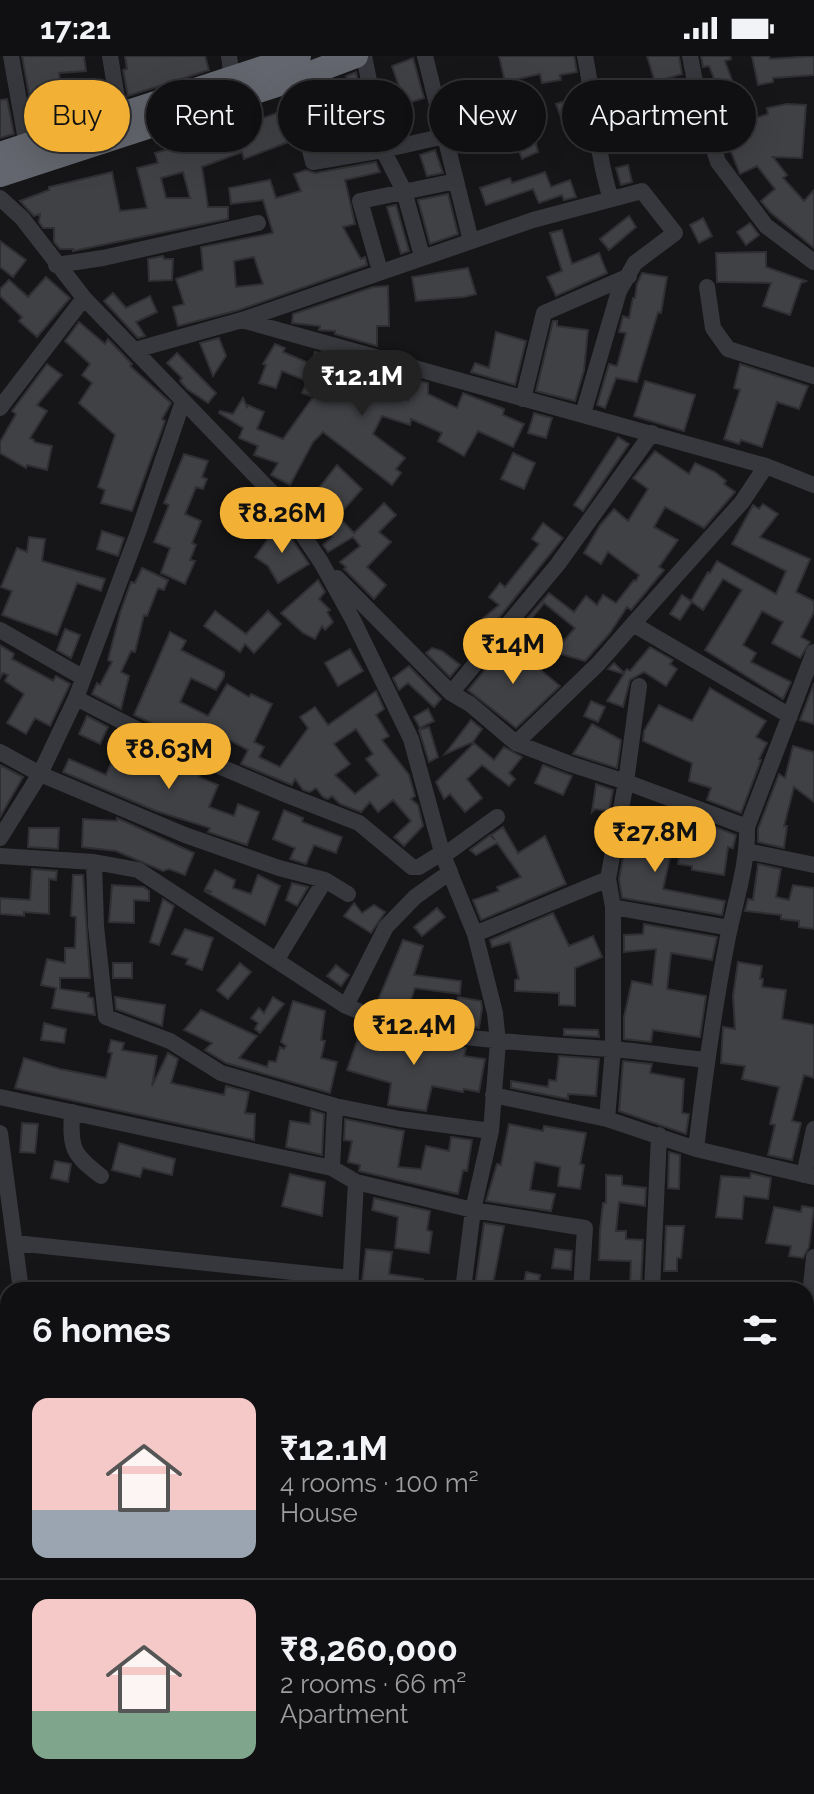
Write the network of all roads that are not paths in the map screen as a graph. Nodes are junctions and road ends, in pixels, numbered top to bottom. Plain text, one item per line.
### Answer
1 (11, 56) edge
2 (110, 56) edge
3 (299, 56) edge
4 (356, 56) edge
5 (364, 56) edge
6 (425, 56) edge
7 (585, 56) edge
8 (690, 56) edge
9 (230, 67) edge
10 (114, 80) edge
11 (292, 80) edge
12 (369, 80) edge
13 (431, 80) edge
14 (278, 85) edge
15 (130, 112) edge
16 (24, 129) edge
17 (24, 147) edge
18 (310, 152) edge
19 (371, 152) edge
20 (384, 152) edge
21 (449, 152) edge
22 (0, 154) edge
23 (0, 175) edge
24 (456, 181) junction
25 (404, 191) junction
26 (0, 198) edge
27 (611, 199) junction
28 (258, 223) dead end
29 (471, 241) junction
30 (422, 256) junction
31 (814, 262) edge
32 (56, 265) junction
33 (380, 271) junction
34 (629, 276) junction
35 (707, 287) dead end
36 (84, 298) junction
37 (242, 320) junction
38 (135, 350) junction
39 (814, 376) edge
40 (523, 399) junction
41 (183, 401) junction
42 (0, 408) edge
43 (583, 414) junction
44 (652, 433) junction
45 (766, 466) junction
46 (814, 485) edge
47 (321, 562) junction
48 (633, 624) junction
49 (0, 630) edge
50 (814, 652) edge
51 (82, 677) junction
52 (639, 686) dead end
53 (451, 693) junction
54 (76, 698) junction
55 (790, 716) junction
56 (516, 743) junction
57 (0, 752) edge
58 (40, 774) junction
59 (626, 782) junction
60 (497, 817) dead end
61 (747, 827) junction
62 (0, 838) edge
63 (747, 851) junction
64 (0, 856) edge
65 (94, 862) junction
66 (447, 864) junction
67 (814, 865) edge
68 (608, 879) junction
69 (325, 880) junction
70 (348, 894) dead end
71 (613, 907) junction
72 (730, 928) junction
73 (475, 934) junction
74 (277, 959) junction
75 (346, 1006) junction
76 (498, 1042) junction
77 (613, 1049) junction
78 (707, 1060) junction
79 (493, 1095) junction
80 (0, 1097) edge
81 (335, 1106) junction
82 (72, 1112) junction
83 (607, 1119) junction
84 (814, 1129) edge
85 (491, 1131) junction
86 (0, 1133) edge
87 (659, 1135) junction
88 (696, 1149) junction
89 (332, 1168) junction
90 (101, 1176) dead end
91 (809, 1176) edge
92 (356, 1182) junction
93 (473, 1210) junction
94 (15, 1243) junction
95 (814, 1257) edge
96 (20, 1282) edge
97 (334, 1282) edge
98 (350, 1282) edge
99 (464, 1282) edge
100 (582, 1282) edge
101 (652, 1282) edge
102 (812, 1282) edge

1 - 16 street
2 - 10 street
3 - 9 highway
4 - 11 highway
5 - 12 street
6 - 13 street
7 - 27 street
8 - 31 street
9 - 15 highway
14 - 23 highway
17 - 22 highway
18 - 19 street
20 - 25 street
21 - 24 street
24 - 25 street
24 - 29 street
25 - 30 street
25 - 33 street
26 - 32 street
27 - 29 street
27 - 34 street
28 - 32 street
29 - 30 street
30 - 33 street
32 - 36 street
33 - 37 street
34 - 40 street
34 - 43 street
35 - 39 street
36 - 38 street
36 - 42 street
37 - 38 street
37 - 40 street
38 - 41 street
40 - 43 street
41 - 47 street
41 - 51 street
43 - 44 street
44 - 45 street
44 - 53 street
45 - 46 street
45 - 48 street
47 - 53 street
47 - 66 street
48 - 55 street
48 - 56 street
49 - 51 street
50 - 55 street
51 - 54 street
52 - 59 street
53 - 56 street
54 - 58 street
54 - 66 street
55 - 61 street
56 - 59 street
57 - 58 street
58 - 62 street
58 - 69 street
59 - 61 street
59 - 68 street
60 - 66 street
61 - 63 street
63 - 67 street
63 - 72 street
64 - 65 street
65 - 74 street
65 - 81 street
66 - 73 street
66 - 75 street
68 - 71 street
68 - 73 street
69 - 70 street
69 - 74 street
71 - 72 street
71 - 77 street
72 - 78 street
73 - 76 street
74 - 75 street
75 - 76 street
76 - 77 street
76 - 79 street
77 - 78 street
77 - 83 street
78 - 88 street
79 - 83 street
79 - 85 street
80 - 82 street
81 - 85 street
81 - 89 street
82 - 89 street
82 - 90 street
83 - 87 street
84 - 91 street
85 - 93 street
86 - 94 street
87 - 88 street
87 - 101 street
88 - 91 street
89 - 92 street
92 - 93 street
92 - 98 street
93 - 99 street
93 - 100 street
94 - 96 street
94 - 97 street
95 - 102 street

